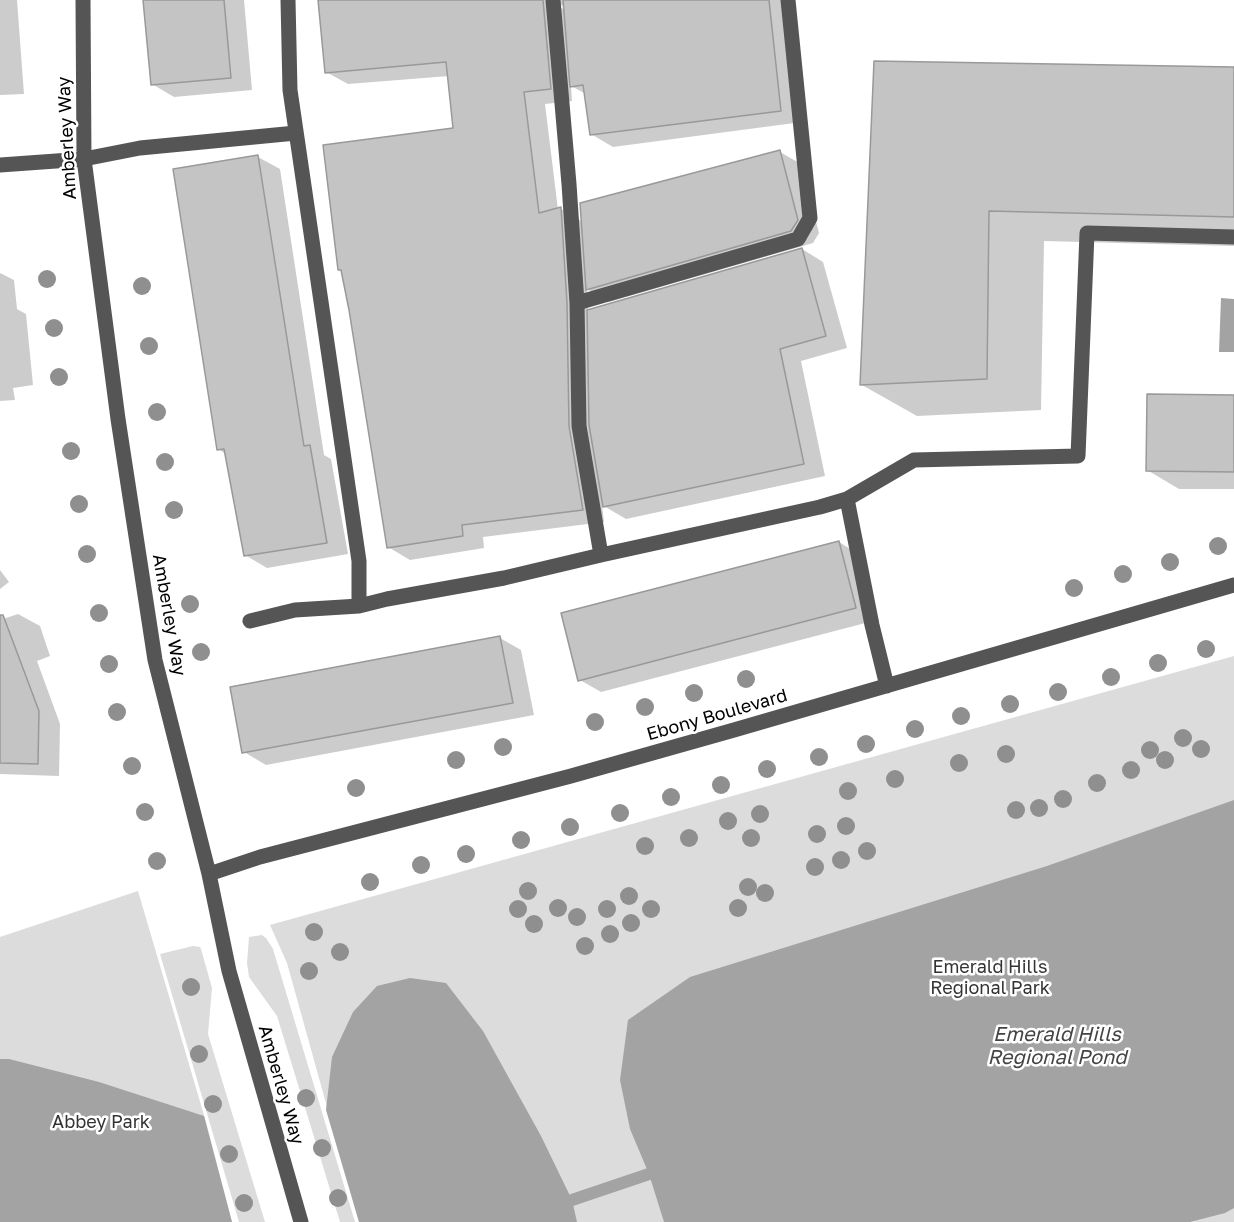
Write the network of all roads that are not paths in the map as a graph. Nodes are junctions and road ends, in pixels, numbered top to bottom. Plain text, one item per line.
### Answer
1 (83, 0) edge
2 (288, 0) edge
3 (553, 0) edge
4 (788, 0) edge
5 (296, 133) junction
6 (84, 159) junction
7 (0, 165) edge
8 (1234, 237) edge
9 (577, 303) junction
10 (847, 499) junction
11 (601, 555) junction
12 (1234, 585) edge
13 (359, 606) junction
14 (250, 621) dead end
15 (887, 686) junction
16 (209, 874) junction
17 (301, 1222) edge

1 - 6 street, Amberley Way
2 - 5 street
3 - 9 street
4 - 9 street
5 - 6 street
5 - 13 street
6 - 7 street
6 - 16 street, Amberley Way
8 - 10 street
9 - 11 street
10 - 11 street
10 - 15 street
11 - 13 street
12 - 15 street, Ebony Boulevard
13 - 14 street
15 - 16 street, Ebony Boulevard
16 - 17 street, Amberley Way

